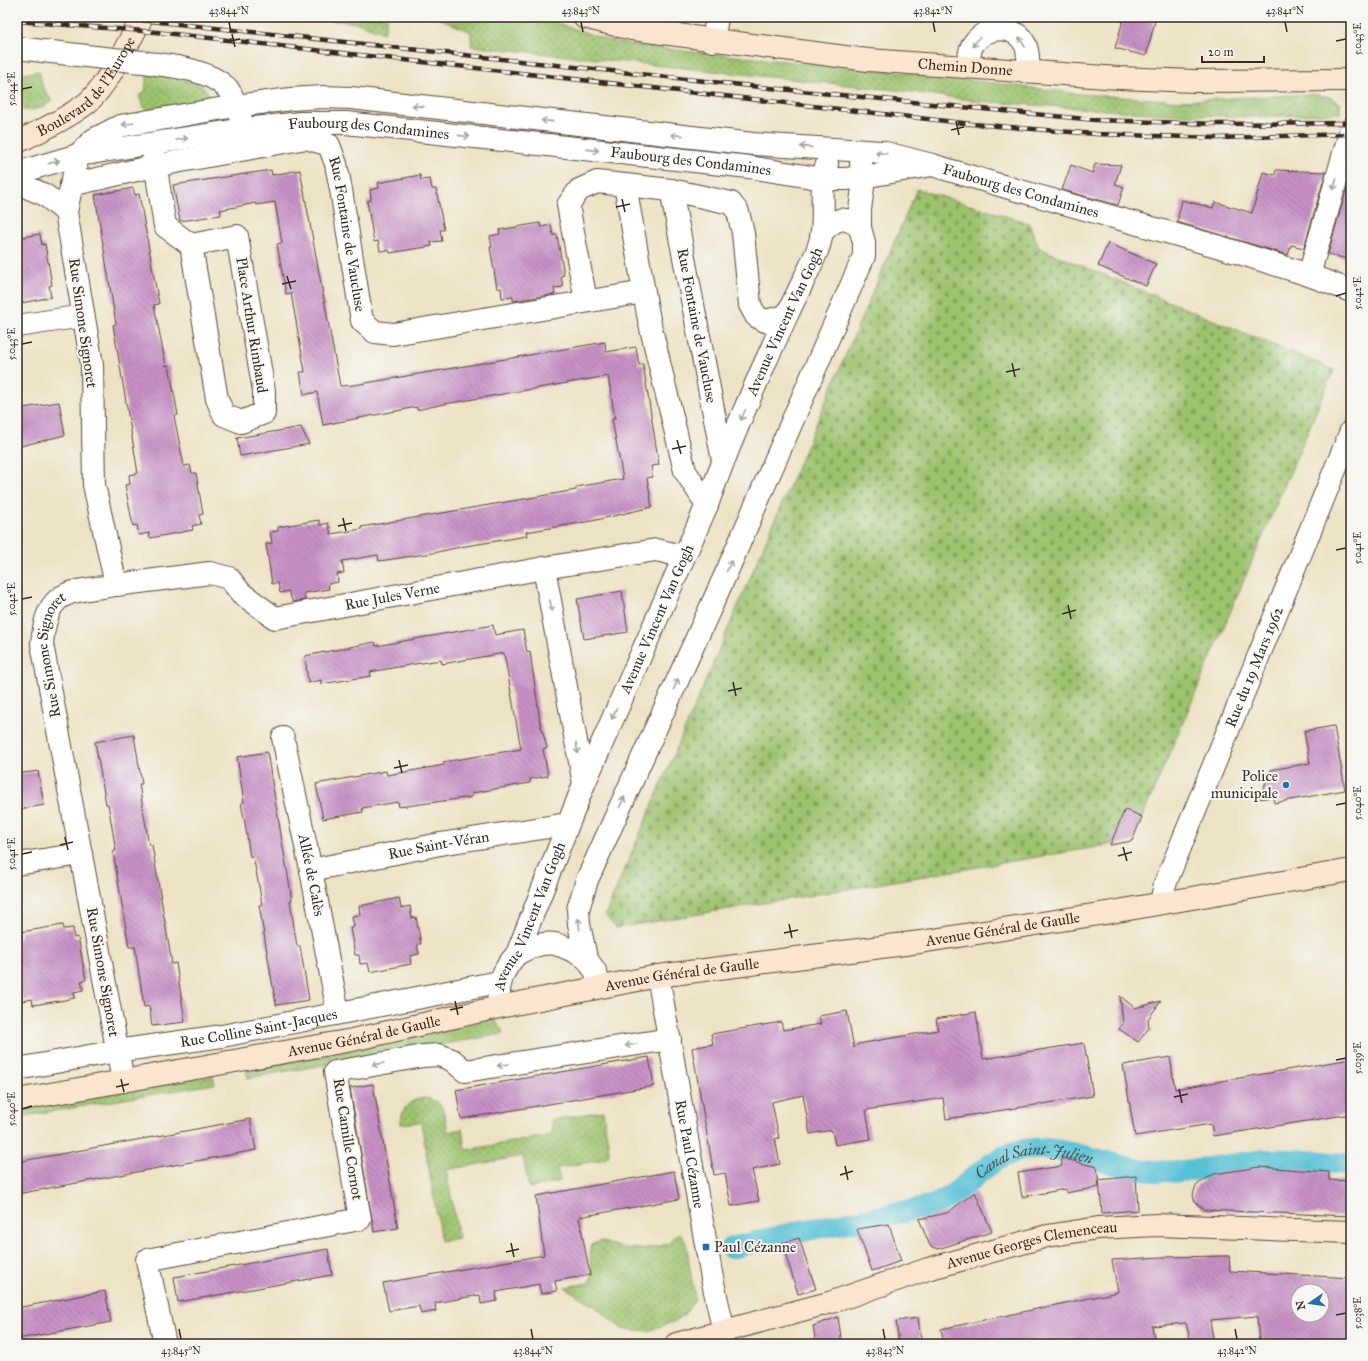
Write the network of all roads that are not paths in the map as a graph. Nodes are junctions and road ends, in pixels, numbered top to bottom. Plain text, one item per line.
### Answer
1 (142, 17) edge
2 (584, 17) edge
3 (717, 17) edge
4 (997, 23) edge
5 (713, 41) junction
6 (17, 48) edge
7 (968, 67) junction
8 (1029, 72) junction
9 (1351, 80) edge
10 (236, 106) junction
11 (167, 118) junction
12 (244, 128) junction
13 (1351, 129) edge
14 (17, 142) edge
15 (153, 144) junction
16 (848, 150) junction
17 (78, 155) junction
18 (932, 165) junction
19 (154, 166) junction
20 (17, 174) edge
21 (863, 177) junction
22 (824, 179) junction
23 (17, 183) edge
24 (71, 185) junction
25 (625, 185) junction
26 (671, 190) junction
27 (66, 212) junction
28 (860, 228) junction
29 (822, 232) junction
30 (191, 246) junction
31 (1309, 275) junction
32 (1351, 291) edge
33 (644, 292) junction
34 (586, 302) junction
35 (83, 316) junction
36 (786, 316) junction
37 (17, 326) edge
38 (1351, 432) edge
39 (723, 461) junction
40 (707, 505) junction
41 (684, 556) junction
42 (544, 568) junction
43 (116, 585) junction
44 (283, 738) dead end
45 (584, 784) junction
46 (567, 824) junction
47 (81, 854) junction
48 (17, 864) edge
49 (311, 870) junction
50 (1351, 870) edge
51 (1161, 903) junction
52 (517, 954) junction
53 (586, 958) junction
54 (658, 976) junction
55 (499, 982) junction
56 (600, 986) junction
57 (499, 1007) junction
58 (338, 1012) junction
59 (670, 1039) junction
60 (117, 1051) junction
61 (17, 1069) edge
62 (123, 1081) junction
63 (17, 1100) edge
64 (1351, 1232) edge
65 (724, 1332) junction
66 (165, 1344) edge
67 (676, 1344) edge

1 - 14 street, Boulevard de l'Europe
2 - 5 street, Chemin Donne
3 - 5 street
4 -> 7 street
8 -> 4 street
5 - 7 street, Chemin Donne
6 - 10 street, bridge
7 - 8 street, Chemin Donne
8 - 9 street, Chemin Donne
10 - 11 street
10 - 12 street
16 -> 10 street
11 - 15 street
11 -> 17 street
15 -> 12 street, Faubourg des Condamines
12 -> 22 street, Faubourg des Condamines
13 -> 31 street
15 - 17 street, Faubourg des Condamines
15 - 19 street
18 -> 16 street
16 - 21 street
16 - 22 street, Avenue Vincent Van Gogh
20 -> 17 street, Faubourg des Condamines
17 - 24 street, Rue Simone Signoret
18 - 21 street, Faubourg des Condamines
18 - 31 street, Faubourg des Condamines
19 - 24 street, Rue Fontaine de Vaucluse
19 - 30 street
19 - 34 street, Rue Fontaine de Vaucluse
21 - 22 street, Faubourg des Condamines
21 - 28 street
22 - 29 street, Avenue Vincent Van Gogh
23 - 27 street
24 - 27 street, Rue Simone Signoret
25 - 26 street
25 - 33 street
25 - 34 street
26 - 36 street
26 - 39 street, Rue Fontaine de Vaucluse
27 - 35 street, Rue Simone Signoret
28 - 29 street, Avenue Vincent Van Gogh
53 -> 28 street
29 - 36 street, Avenue Vincent Van Gogh
30 - 30 street, Place Arthur Rimbaud
31 - 32 street, Faubourg des Condamines
33 - 34 street, Rue Fontaine de Vaucluse
33 - 40 street
35 - 37 street
35 - 43 street, Rue Simone Signoret
36 -> 39 street, Avenue Vincent Van Gogh
38 - 51 street, Rue du 19 Mars 1962
39 - 40 street, Avenue Vincent Van Gogh
40 - 41 street, Avenue Vincent Van Gogh
41 - 42 street, Rue Jules Verne
41 -> 45 street, Avenue Vincent Van Gogh
42 - 43 street, Rue Jules Verne
42 -> 45 street
43 - 47 street, Rue Simone Signoret
44 - 49 street, Allée de Calès
45 - 46 street, Avenue Vincent Van Gogh
46 - 49 street, Rue Saint-Véran
46 - 52 street, Avenue Vincent Van Gogh
47 - 48 street
47 - 60 street, Rue Simone Signoret
49 - 58 street, Allée de Calès
50 - 51 street, Avenue Général de Gaulle
51 - 54 street, Avenue Général de Gaulle
52 - 53 street
52 - 55 street, Avenue Vincent Van Gogh
53 - 56 street
54 - 56 street, Avenue Général de Gaulle
54 - 59 street, Rue Paul Cézanne
55 - 57 street, Avenue Vincent Van Gogh
55 - 58 street, Rue Colline Saint-Jacques
56 - 57 street, Avenue Général de Gaulle
57 - 62 street, Avenue Général de Gaulle
58 - 60 street, Rue Colline Saint-Jacques
59 - 65 street, Rue Paul Cézanne
59 -> 66 street, Rue Camille Cornot
60 - 61 street, Rue Colline Saint-Jacques
60 - 62 street, Rue Simone Signoret
62 - 63 street, Avenue Général de Gaulle
64 - 65 street, Avenue Georges Clemenceau
65 - 67 street, Avenue Georges Clemenceau

